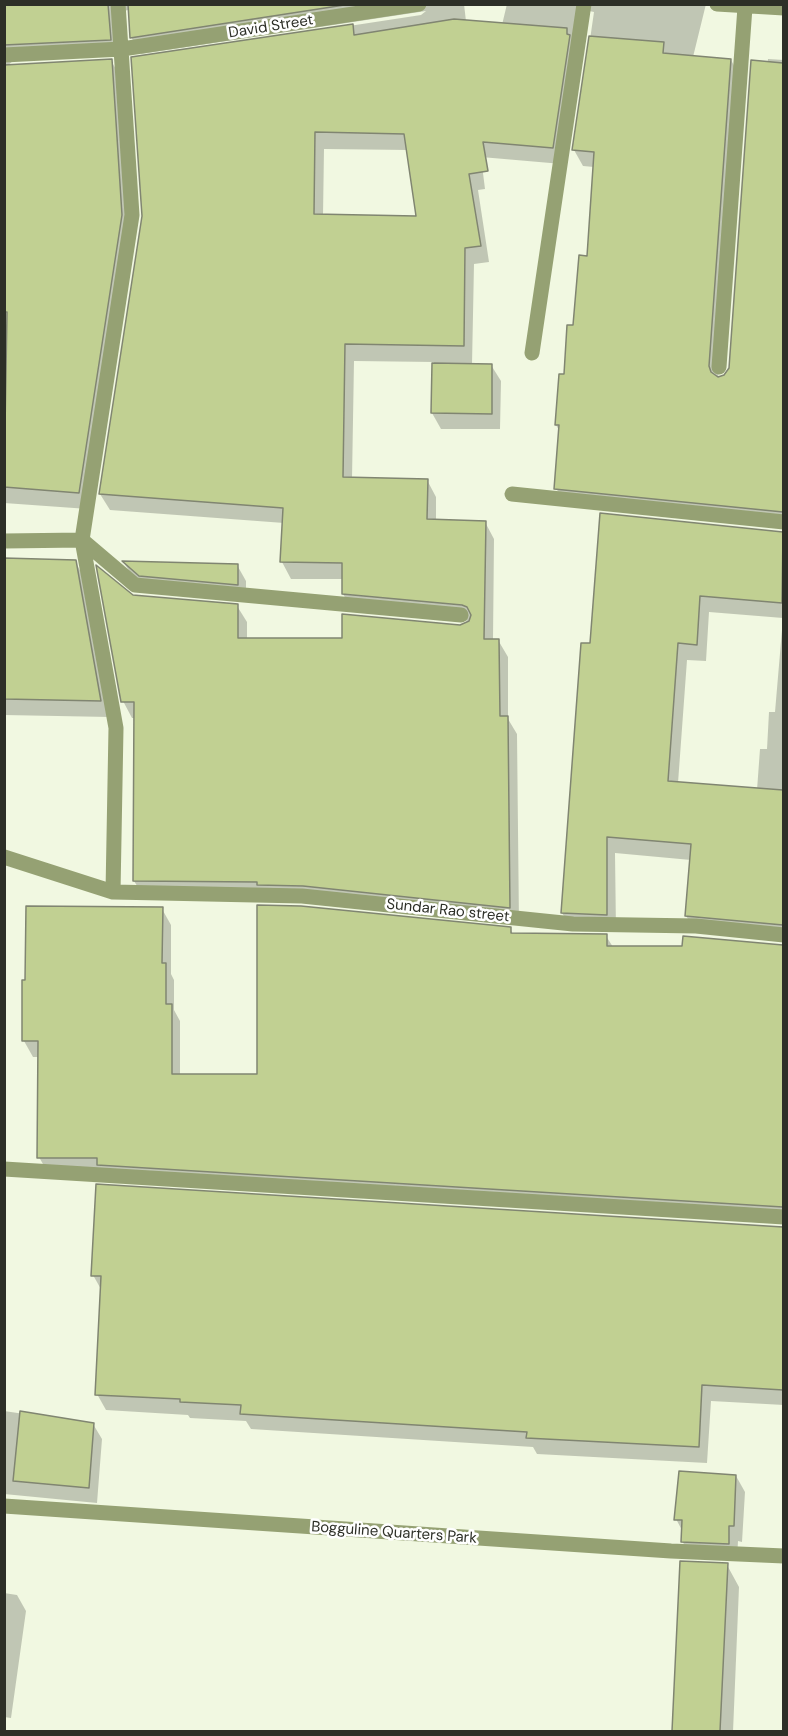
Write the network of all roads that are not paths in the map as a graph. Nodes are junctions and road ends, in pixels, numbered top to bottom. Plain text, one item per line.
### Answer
1 (118, 4) edge
2 (419, 4) edge
3 (584, 4) edge
4 (717, 4) edge
5 (722, 5) edge
6 (745, 6) junction
7 (783, 8) edge
8 (122, 49) junction
9 (4, 55) edge
10 (532, 353) dead end
11 (719, 367) dead end
12 (512, 494) dead end
13 (783, 522) edge
14 (82, 540) junction
15 (4, 541) edge
16 (461, 615) dead end
17 (4, 857) edge
18 (113, 892) junction
19 (783, 935) edge
20 (4, 1169) edge
21 (783, 1217) edge
22 (4, 1506) edge
23 (783, 1556) edge

1 - 8 street
2 - 8 street, David Street
3 - 10 street
4 - 5 street
5 - 6 street
6 - 7 street
6 - 11 street
8 - 9 street, David Street
8 - 14 street
12 - 13 street
14 - 15 street
14 - 16 street
14 - 18 street
17 - 18 street, Sundar Rao street
18 - 19 street, Sundar Rao street
20 - 21 street
22 - 23 street, Bogguline Quarters Park

